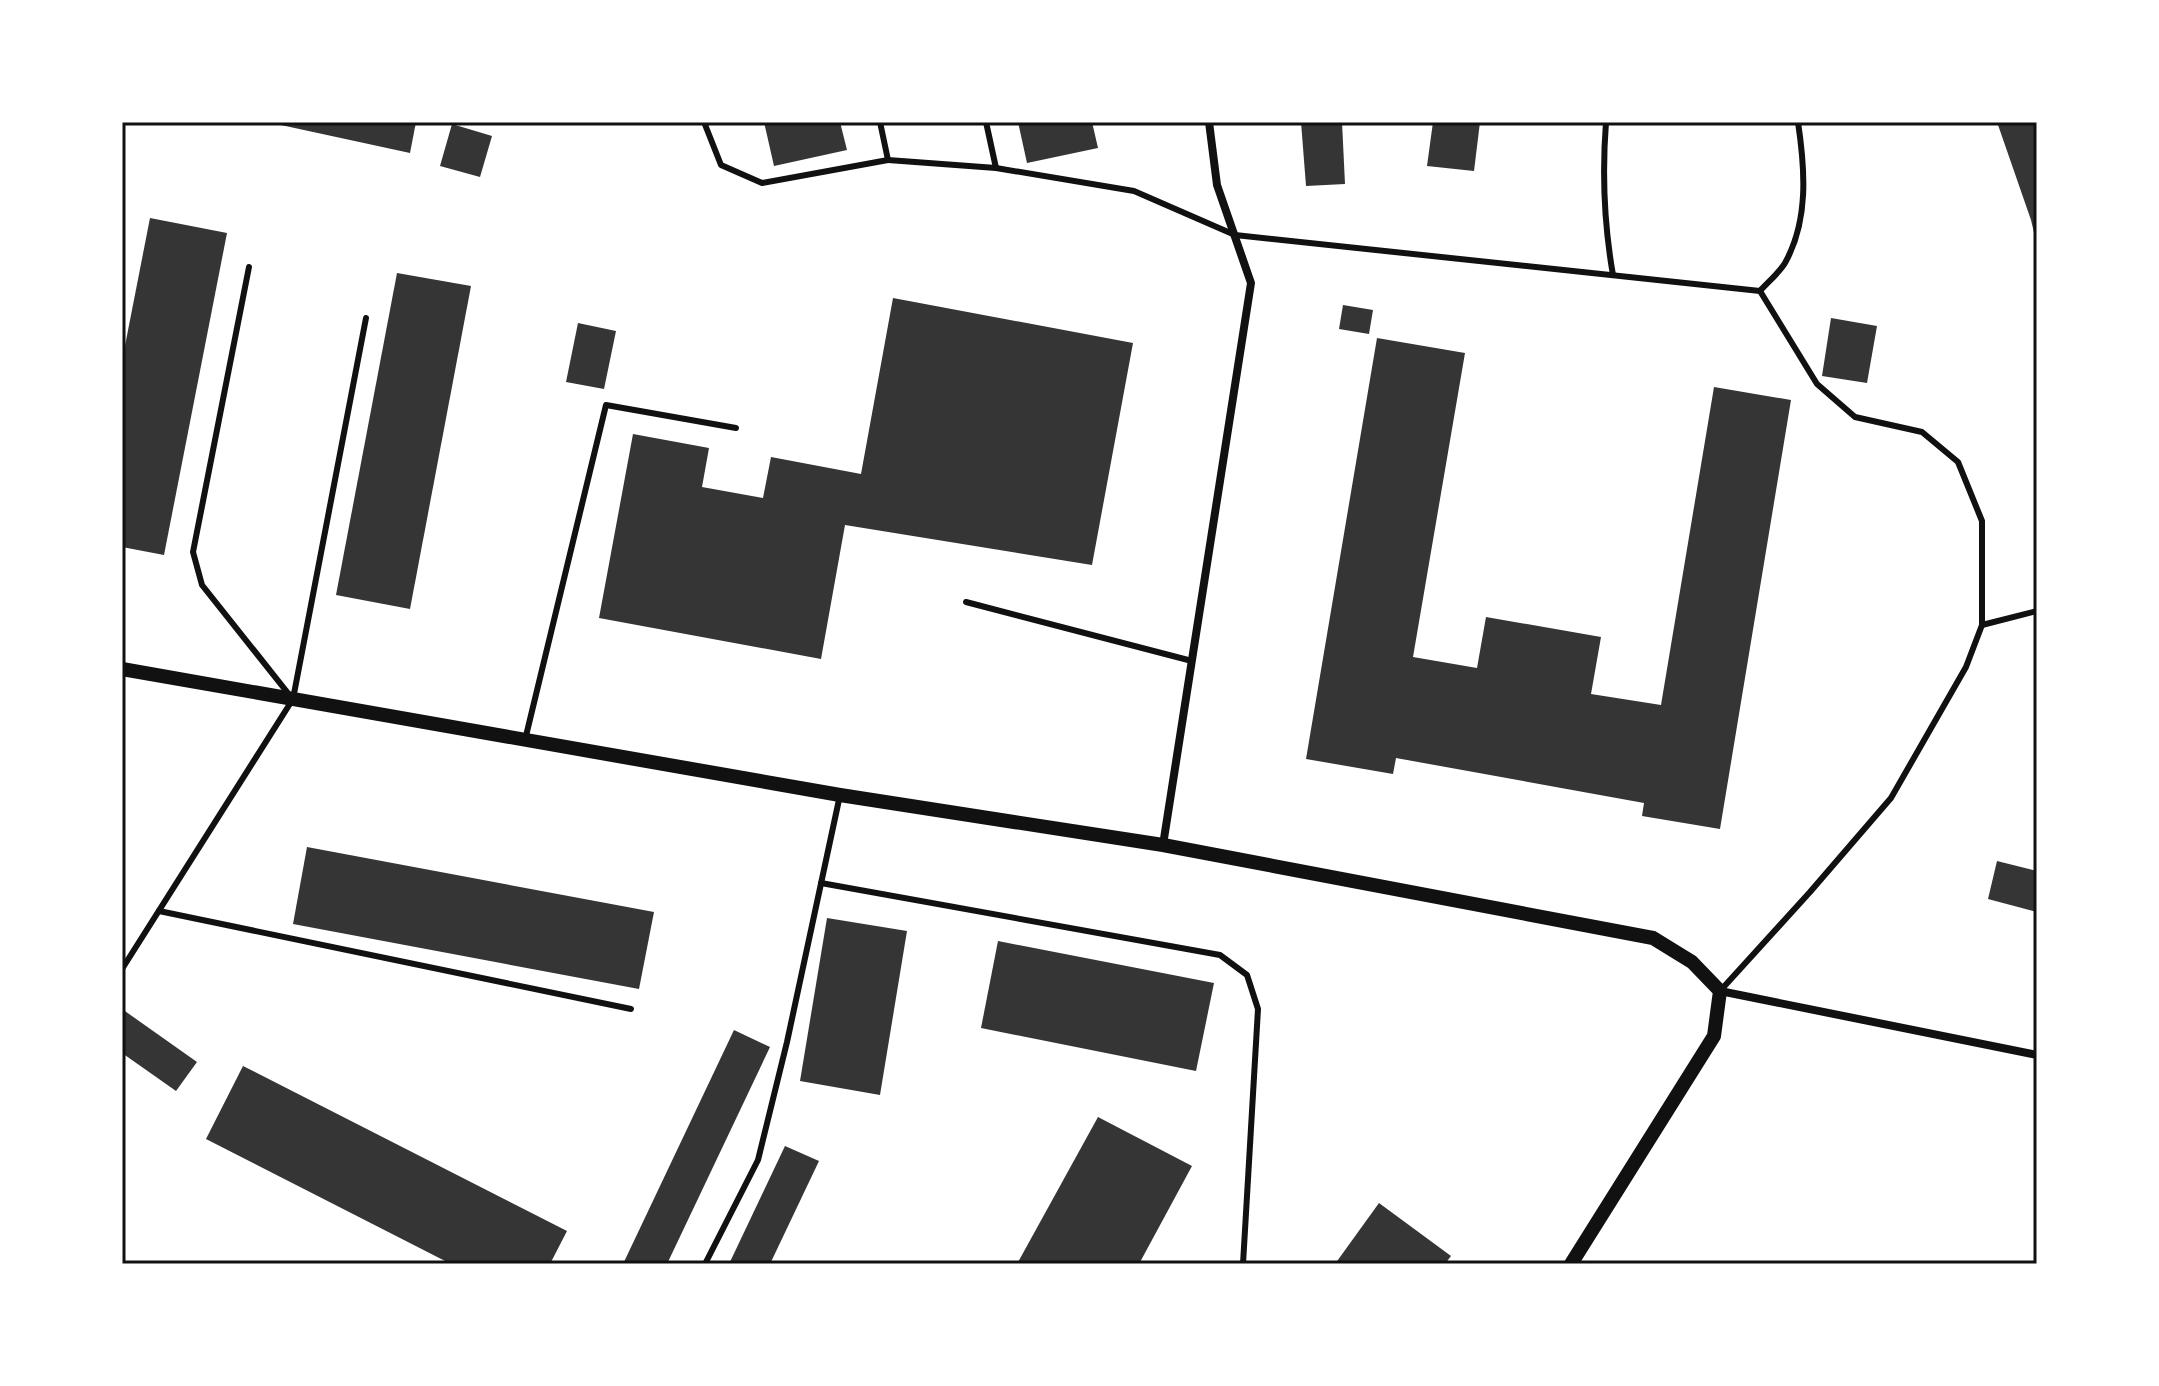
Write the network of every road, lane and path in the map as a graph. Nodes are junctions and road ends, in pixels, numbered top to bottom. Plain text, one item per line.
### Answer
1 (704, 122) edge
2 (880, 122) edge
3 (986, 122) edge
4 (1209, 122) edge
5 (1606, 122) edge
6 (1798, 122) edge
7 (888, 160) junction
8 (996, 168) junction
9 (1235, 235) junction
10 (249, 267) dead end
11 (1613, 275) junction
12 (1760, 291) junction
13 (366, 318) dead end
14 (736, 428) dead end
15 (966, 602) dead end
16 (2037, 611) edge
17 (1982, 625) junction
18 (1192, 661) junction
19 (122, 669) edge
20 (293, 699) junction
21 (525, 740) junction
22 (840, 795) junction
23 (1163, 845) junction
24 (821, 883) junction
25 (159, 911) junction
26 (122, 969) edge
27 (1720, 991) junction
28 (631, 1009) dead end
29 (2037, 1055) edge
30 (705, 1264) edge
31 (1243, 1264) edge
32 (1571, 1264) edge

1 - 7 lane
2 - 7 lane
3 - 8 lane
4 - 9 street
5 - 11 lane
6 - 12 lane
7 - 8 lane
8 - 9 lane
9 - 11 lane
9 - 18 street
10 - 20 lane
11 - 12 lane
12 - 17 lane
13 - 20 lane
14 - 21 lane
15 - 18 lane
16 - 17 lane
17 - 27 lane
18 - 23 street
19 - 20 street
20 - 21 street
20 - 25 lane
21 - 22 street
22 - 23 street
22 - 24 lane
23 - 27 street
24 - 30 lane
24 - 31 lane
25 - 26 lane
25 - 28 lane
27 - 29 street
27 - 32 street

